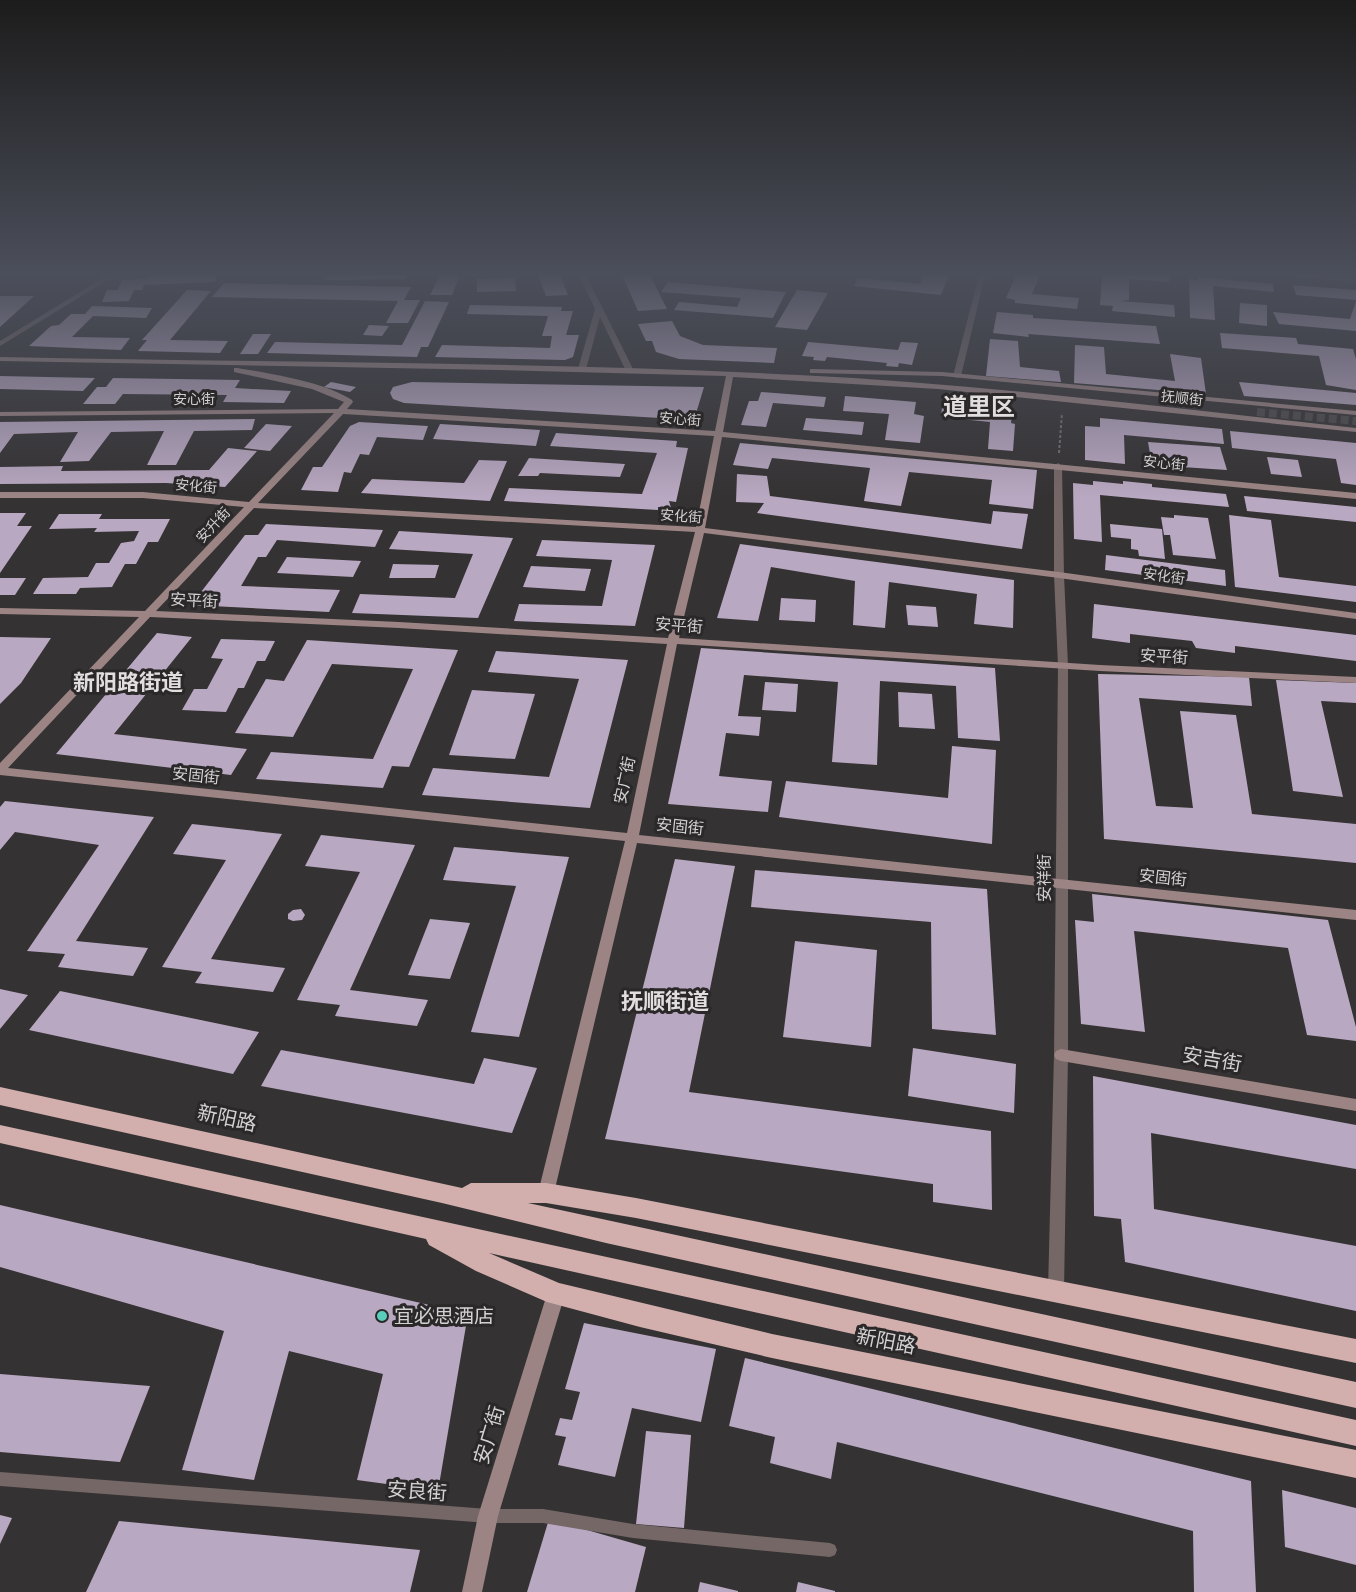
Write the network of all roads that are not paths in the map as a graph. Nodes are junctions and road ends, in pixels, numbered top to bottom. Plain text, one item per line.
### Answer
1 (587, 349) edge
2 (619, 349) edge
3 (964, 349) edge
4 (0, 359) edge
5 (214, 365) junction
6 (582, 369) junction
7 (630, 371) junction
8 (792, 371) junction
9 (730, 374) junction
10 (957, 376) junction
11 (341, 411) junction
12 (1257, 412) tunnel mouth
13 (0, 414) edge
14 (1356, 414) edge
15 (1356, 430) edge
16 (717, 434) junction
17 (1058, 466) junction
18 (0, 495) edge
19 (1356, 496) edge
20 (250, 505) junction
21 (700, 530) junction
22 (1059, 575) junction
23 (0, 611) edge
24 (150, 612) junction
25 (1356, 616) edge
26 (673, 640) junction
27 (1063, 666) junction
28 (1356, 680) edge
29 (0, 771) edge
30 (632, 837) junction
31 (1060, 883) junction
32 (1356, 915) edge
33 (1060, 1055) junction
34 (0, 1096) edge
35 (1356, 1105) edge
36 (0, 1134) edge
37 (546, 1192) junction
38 (442, 1193) junction
39 (421, 1227) junction
40 (1056, 1290) junction
41 (556, 1294) junction
42 (1356, 1351) edge
43 (1356, 1395) edge
44 (1356, 1433) edge
45 (1356, 1464) edge
46 (0, 1479) edge
47 (488, 1516) junction
48 (830, 1550) dead end
49 (472, 1592) edge

1 - 6 street
2 - 7 street
3 - 10 street
4 - 5 street
5 - 6 street
5 - 11 street
6 - 7 street
7 - 8 street, 抚顺街
7 - 9 street, 抚顺街
8 - 10 street, 抚顺街
8 - 12 street, 抚顺街
9 - 15 street, 抚顺街
9 - 16 street, 安广街
10 - 14 street, 抚顺街
11 - 13 street, 安心街
11 - 16 street, 安心街
11 - 20 street, 安升街
16 - 17 street, 安心街
16 - 21 street, 安广街
17 - 19 street, 安心街
17 - 22 street, 安祥街
18 - 20 street, 安化街
20 - 21 street, 安化街
20 - 24 street, 安升街
21 - 22 street, 安化街
21 - 26 street, 安广街
22 - 25 street, 安化街
22 - 27 street, 安祥街
23 - 24 street, 安平街
24 - 26 street, 安平街
24 - 29 street, 安升街
26 - 27 street, 安平街
26 - 30 street, 安广街
27 - 28 street, 安平街
27 - 31 street, 安祥街
29 - 30 street, 安固街
30 - 31 street, 安固街
30 - 37 street, 安广街
31 - 32 street, 安固街
31 - 33 street, 安祥街
33 - 35 street, 安吉街
33 - 40 street, 安祥街
34 - 38 highway, 新阳路
36 - 39 highway, 新阳路
37 - 38 highway, 新阳路
37 - 40 highway, 新阳路
38 - 43 highway, 新阳路
39 - 41 highway, 新阳路
39 - 44 highway, 新阳路
40 - 42 highway, 新阳路
41 - 45 highway, 新阳路
41 - 47 street, 安广街
46 - 47 lane, 安良街
47 - 48 lane, 安良街
47 - 49 street, 安广街

